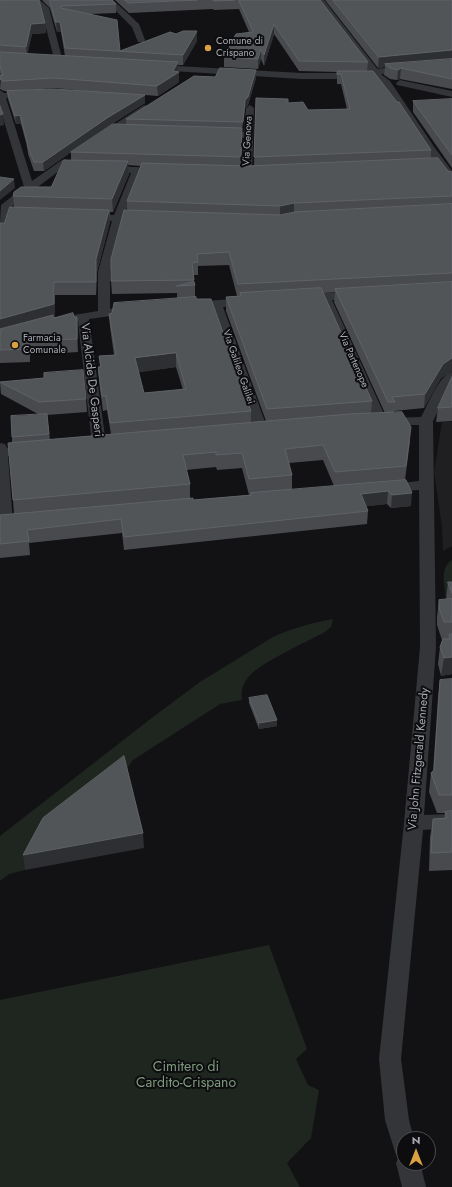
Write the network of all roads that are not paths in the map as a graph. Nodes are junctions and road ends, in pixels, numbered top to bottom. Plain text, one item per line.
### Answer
1 (36, 0) edge
2 (109, 0) edge
3 (319, 0) edge
4 (141, 40) dead end
5 (59, 62) edge
6 (152, 67) edge
7 (413, 68) edge
8 (198, 70) junction
9 (382, 79) junction
10 (189, 82) edge
11 (400, 83) joint
12 (1, 94) edge
13 (40, 94) edge
14 (452, 94) edge
15 (148, 101) dead end
16 (250, 108) dead end
17 (111, 130) junction
18 (126, 130) edge
19 (210, 134) edge
20 (249, 135) junction
21 (93, 142) edge
22 (75, 155) edge
23 (426, 165) edge
24 (441, 165) junction
25 (57, 168) junction
26 (137, 170) junction
27 (168, 171) edge
28 (247, 173) edge
29 (452, 179) edge
30 (29, 188) junction
31 (41, 216) edge
32 (1, 217) edge
33 (79, 217) edge
34 (118, 218) junction
35 (156, 219) edge
36 (365, 295) edge
37 (325, 297) junction
38 (290, 299) edge
39 (260, 301) edge
40 (216, 304) junction
41 (182, 306) edge
42 (144, 308) edge
43 (104, 313) junction
44 (83, 316) junction
45 (44, 325) edge
46 (452, 376) edge
47 (426, 421) junction
48 (275, 429) edge
49 (260, 430) junction
50 (245, 432) edge
51 (114, 443) edge
52 (99, 444) junction
53 (84, 446) edge
54 (46, 449) edge
55 (0, 450) edge
56 (426, 485) junction
57 (371, 490) edge
58 (22, 521) edge
59 (3, 523) edge
60 (428, 647) junction
61 (446, 647) edge
62 (452, 821) edge
63 (414, 823) junction
64 (400, 1131) edge
65 (410, 1171) edge
66 (414, 1187) edge

1 - 5 street
2 - 4 street
3 - 9 street
6 - 8 street
7 - 9 street
8 - 9 street
8 - 10 street
9 - 11 street
9 - 24 street
11 - 14 street
12 - 13 street
12 - 30 street
15 - 17 street
16 - 20 street, Via Genova
17 - 18 street
17 - 21 street
19 - 20 street
20 - 28 street, Via Genova
22 - 25 street
23 - 24 street
24 - 29 street
25 - 26 street
25 - 30 street
26 - 27 street
26 - 34 street
30 - 32 street
31 - 32 street
33 - 34 street
34 - 35 street
34 - 43 street
36 - 37 street
37 - 38 street
37 - 47 street, Via Partenope
39 - 40 street
40 - 41 street
40 - 49 street, Via Galileo Galilei
42 - 43 street
43 - 44 street
44 - 45 street
44 - 52 street, Via Alcide De Gasperi
46 - 47 street, Via John Fitzgerald Kennedy
47 - 56 street, Via John Fitzgerald Kennedy
48 - 49 street
49 - 50 street
51 - 52 street
52 - 53 street
54 - 55 street
55 - 59 street
56 - 57 street
56 - 60 street, Via John Fitzgerald Kennedy
58 - 59 street
60 - 61 street
60 - 63 street, Via John Fitzgerald Kennedy
62 - 63 street
63 - 64 street, Via John Fitzgerald Kennedy
65 - 66 street

